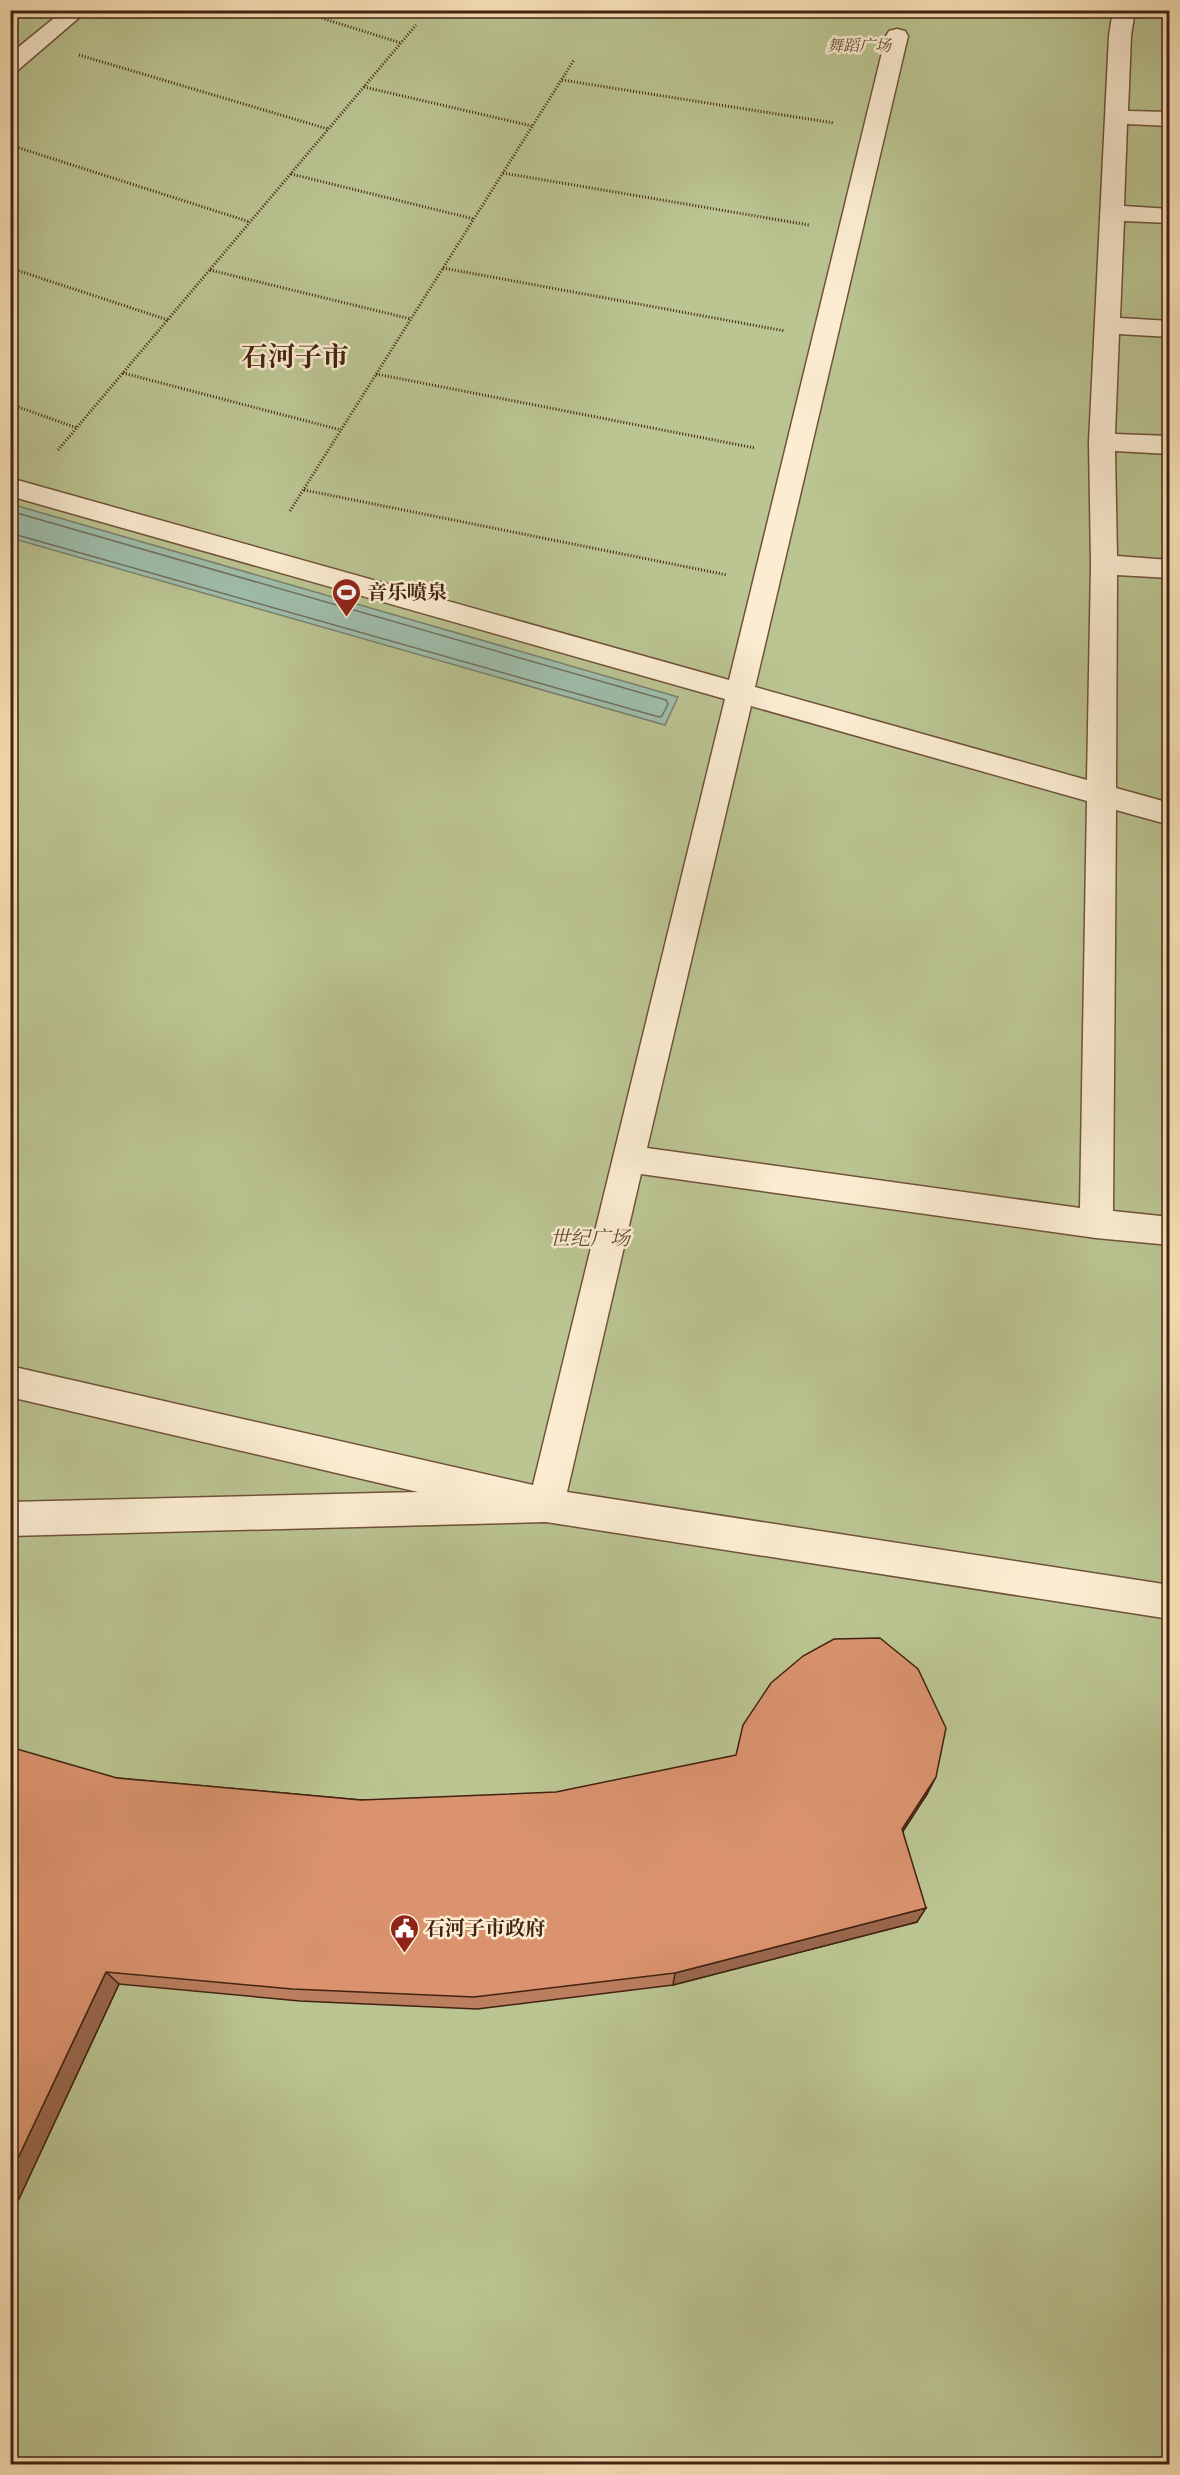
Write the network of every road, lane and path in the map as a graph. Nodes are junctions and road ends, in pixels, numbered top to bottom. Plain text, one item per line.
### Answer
1 (78, 10) edge
2 (296, 10) edge
3 (1124, 10) edge
4 (416, 25) dead end
5 (897, 36) dead end
6 (38, 42) junction
7 (401, 43) junction
8 (574, 60) dead end
9 (10, 65) edge
10 (562, 80) junction
11 (364, 87) junction
12 (1116, 117) junction
13 (1170, 119) edge
14 (532, 126) junction
15 (328, 129) junction
16 (875, 130) junction
17 (10, 145) edge
18 (503, 172) junction
19 (291, 174) junction
20 (1112, 213) junction
21 (1170, 216) edge
22 (474, 219) junction
23 (250, 222) junction
24 (851, 232) junction
25 (10, 268) edge
26 (443, 268) junction
27 (210, 270) junction
28 (411, 319) junction
29 (168, 320) junction
30 (1107, 325) junction
31 (1170, 328) edge
32 (825, 338) junction
33 (123, 373) junction
34 (376, 374) junction
35 (10, 404) edge
36 (78, 428) junction
37 (341, 430) junction
38 (1102, 442) junction
39 (1170, 446) edge
40 (58, 450) dead end
41 (797, 456) junction
42 (10, 487) edge
43 (304, 490) junction
44 (290, 511) dead end
45 (1104, 565) junction
46 (1170, 569) edge
47 (766, 583) junction
48 (740, 692) junction
49 (1101, 794) junction
50 (1170, 814) edge
51 (629, 1160) junction
52 (1096, 1224) junction
53 (1170, 1231) edge
54 (10, 1381) edge
55 (546, 1505) junction
56 (10, 1519) edge
57 (1170, 1602) edge

1 - 6 street
2 - 7 path
3 - 12 street
4 - 7 path
5 - 16 street
6 - 9 street
6 - 15 path
7 - 11 path
8 - 10 path
10 - 14 path
10 - 16 path
11 - 14 path
11 - 15 path
12 - 13 street
12 - 20 street
14 - 18 path
15 - 19 path
16 - 24 street
17 - 23 path
18 - 22 path
18 - 24 path
19 - 22 path
19 - 23 path
20 - 21 street
20 - 30 street
22 - 26 path
23 - 27 path
24 - 32 street
25 - 29 path
26 - 28 path
26 - 32 path
27 - 28 path
27 - 29 path
28 - 34 path
29 - 33 path
30 - 31 street
30 - 38 street
32 - 41 street
33 - 36 path
33 - 37 path
34 - 37 path
34 - 41 path
35 - 36 path
36 - 40 path
37 - 43 path
38 - 39 street
38 - 45 street
41 - 47 street
42 - 48 street
43 - 44 path
43 - 47 path
45 - 46 street
45 - 49 street
47 - 48 street
48 - 49 street
48 - 51 street
49 - 50 street
49 - 52 street
51 - 52 street
51 - 55 street
52 - 53 street
54 - 55 street
55 - 56 street
55 - 57 street

